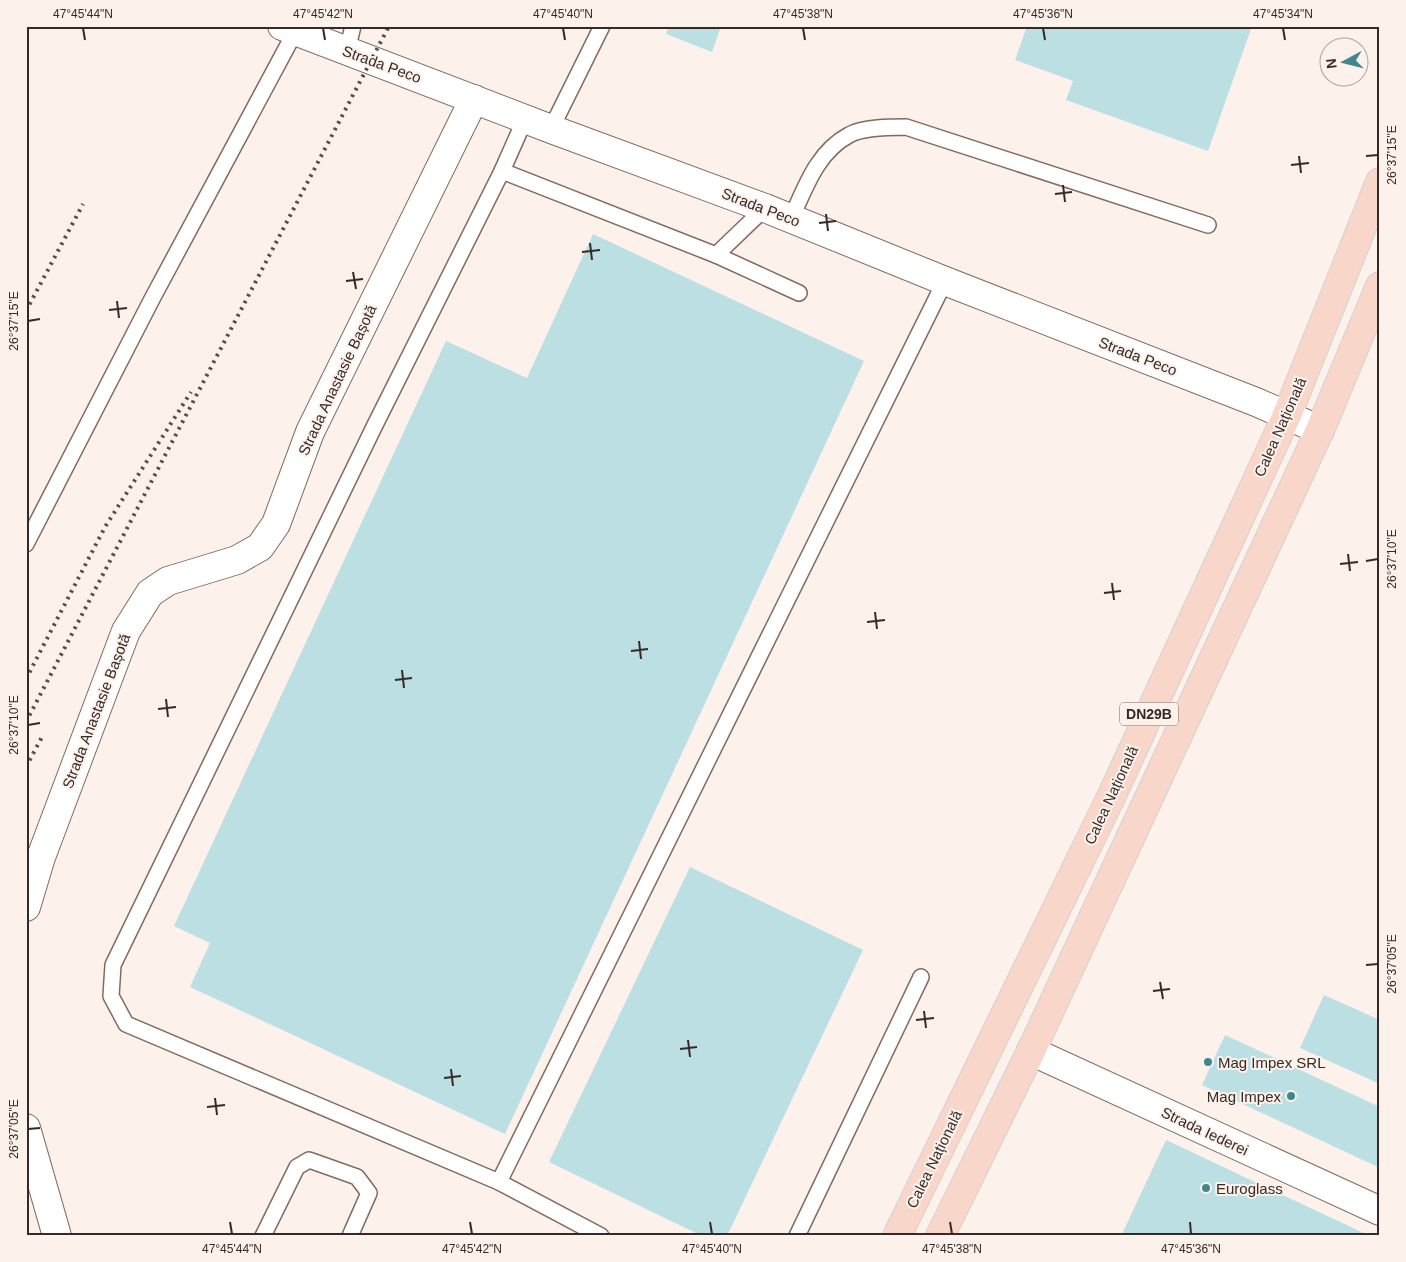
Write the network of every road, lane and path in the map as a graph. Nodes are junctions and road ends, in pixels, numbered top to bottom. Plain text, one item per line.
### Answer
1 (602, 26) edge
2 (289, 29) edge
3 (350, 38) edge
4 (474, 99) junction
5 (525, 119) junction
6 (551, 129) junction
7 (502, 172) junction
8 (1380, 182) edge
9 (765, 208) junction
10 (791, 219) junction
11 (1208, 225) dead end
12 (716, 255) junction
13 (945, 280) junction
14 (1380, 286) edge
15 (799, 293) dead end
16 (1286, 415) junction
17 (1320, 430) junction
18 (26, 544) edge
19 (26, 907) edge
20 (922, 977) dead end
21 (1031, 1051) junction
22 (26, 1128) edge
23 (499, 1182) junction
24 (1380, 1211) edge
25 (57, 1236) edge
26 (263, 1236) edge
27 (350, 1236) edge
28 (601, 1236) edge
29 (796, 1236) edge
30 (897, 1236) edge
31 (940, 1236) edge

1 - 6 lane
2 - 3 street, Strada Peco
2 - 18 lane
3 - 4 street, Strada Peco
4 - 5 street, Strada Peco
4 - 19 street, Strada Anastasie Bașotă
5 - 6 street, Strada Peco
5 - 7 lane
6 - 9 street, Strada Peco
7 - 12 lane
7 - 23 lane
8 - 16 main road, Calea Națională / DN29B
9 - 10 street, Strada Peco
9 - 12 lane
10 - 11 lane
10 - 13 street, Strada Peco
12 - 15 lane
13 - 16 street, Strada Peco
13 - 23 lane
14 - 17 main road, DN29B
16 - 17 street, Strada Peco
16 - 30 main road, Calea Națională / DN29B
17 - 21 main road, DN29B
20 - 29 lane
21 - 24 street, Strada Iederei
21 - 31 main road, DN29B
22 - 25 street
23 - 28 lane
26 - 27 lane

